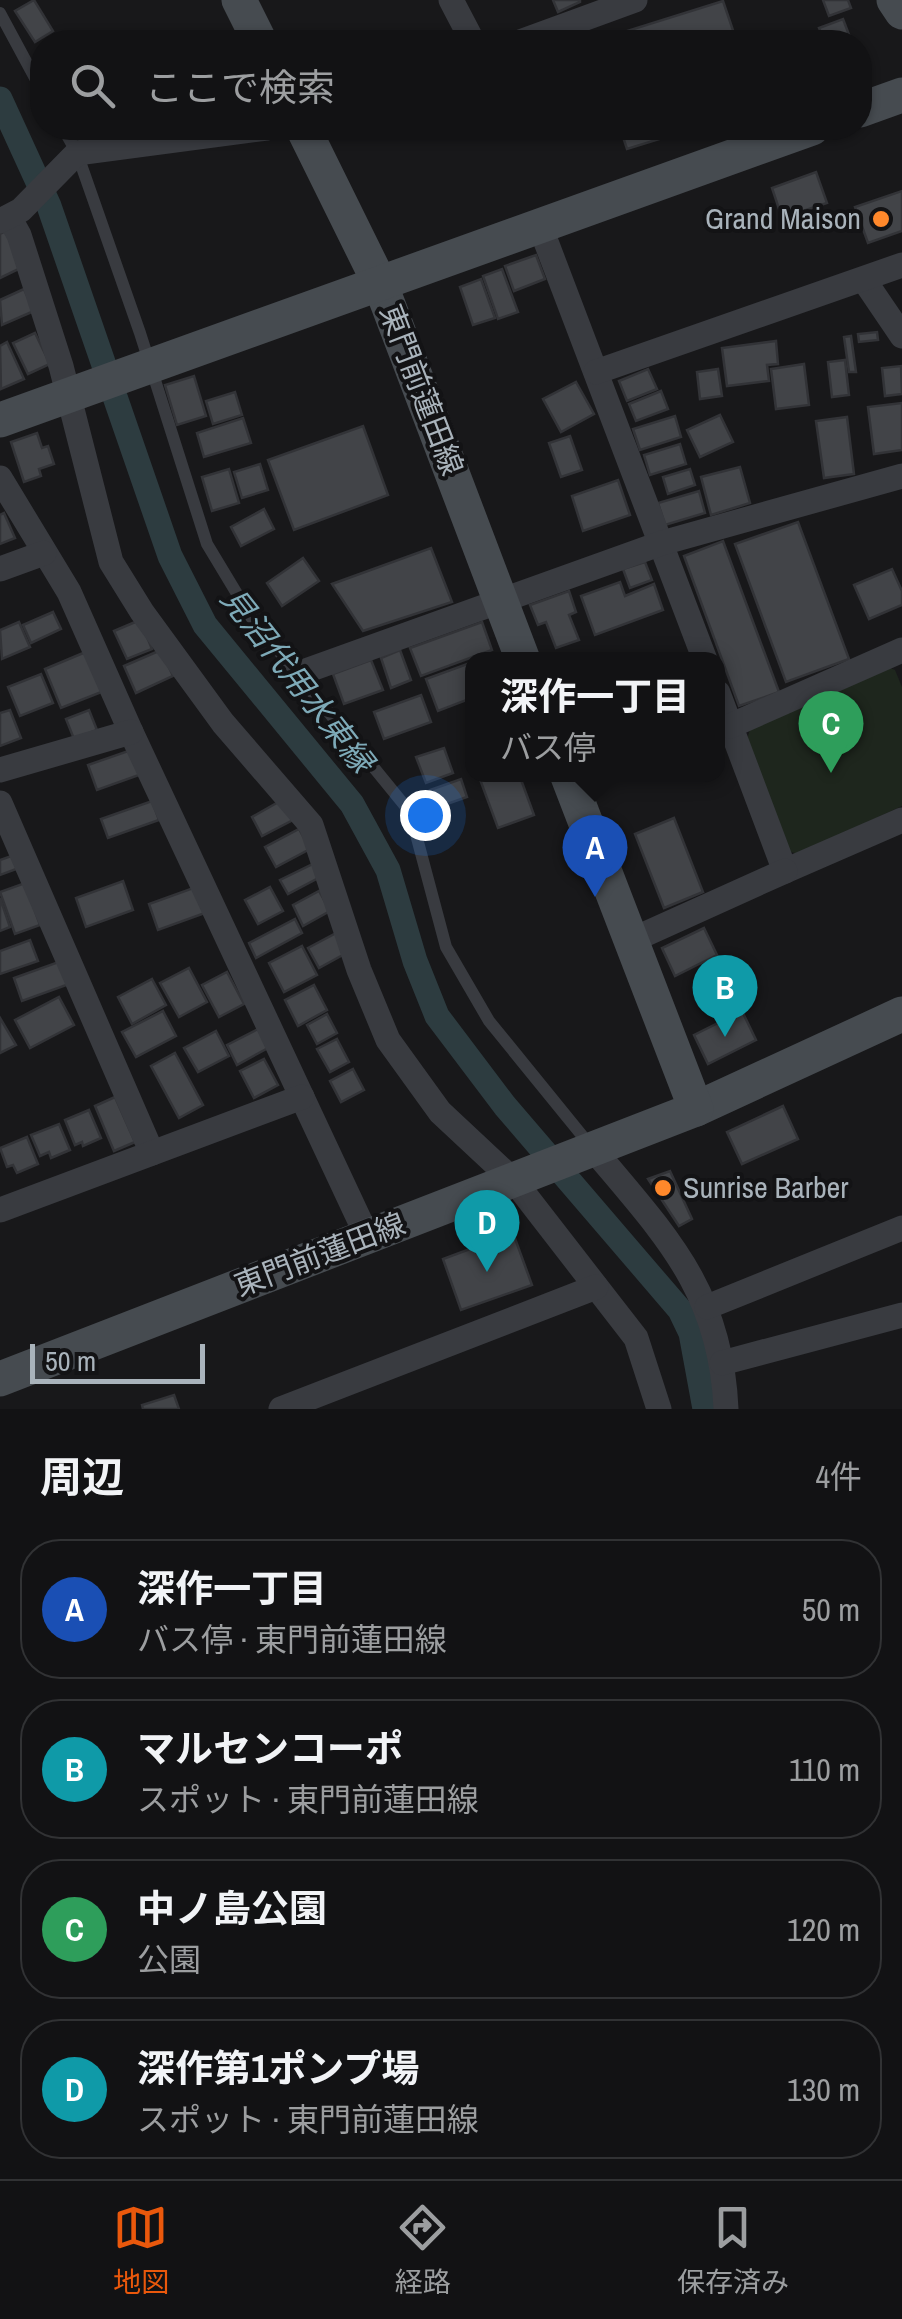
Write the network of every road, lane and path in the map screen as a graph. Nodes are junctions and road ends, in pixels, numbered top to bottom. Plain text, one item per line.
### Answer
1 (239, 0) edge
2 (452, 0) edge
3 (635, 0) edge
4 (894, 0) edge
5 (902, 12) edge
6 (0, 13) edge
7 (254, 30) edge
8 (467, 30) edge
9 (553, 30) edge
10 (30, 69) edge
11 (902, 95) edge
12 (872, 106) edge
13 (69, 140) edge
14 (179, 140) edge
15 (309, 140) edge
16 (779, 140) edge
17 (77, 154) junction
18 (8, 212) edge
19 (540, 226) junction
20 (902, 265) edge
21 (864, 280) junction
22 (381, 286) junction
23 (902, 336) edge
24 (144, 368) junction
25 (596, 372) junction
26 (75, 393) junction
27 (0, 420) edge
28 (902, 476) edge
29 (0, 478) edge
30 (662, 543) junction
31 (44, 553) junction
32 (0, 569) edge
33 (501, 602) junction
34 (520, 652) edge
35 (702, 652) edge
36 (900, 658) edge
37 (300, 673) junction
38 (725, 712) edge
39 (730, 726) junction
40 (131, 732) junction
41 (0, 770) edge
42 (570, 782) edge
43 (0, 803) edge
44 (902, 820) edge
45 (785, 871) junction
46 (630, 941) junction
47 (902, 1014) edge
48 (302, 1097) junction
49 (696, 1109) junction
50 (588, 1152) junction
51 (152, 1153) junction
52 (528, 1176) junction
53 (2, 1203) edge
54 (902, 1228) edge
55 (368, 1236) junction
56 (596, 1287) junction
57 (707, 1307) junction
58 (902, 1316) edge
59 (722, 1363) junction
60 (0, 1379) edge
61 (281, 1409) edge
62 (659, 1409) edge
63 (726, 1409) edge

1 - 7 main road
2 - 8 street
3 - 9 street
4 - 5 main road
6 - 10 lane
11 - 12 main road
13 - 17 lane
14 - 17 street
15 - 22 main road, 東門前蓮田線
16 - 19 main road
17 - 18 street
17 - 24 lane
18 - 26 street
19 - 22 main road
19 - 25 street
20 - 21 street
21 - 23 street
21 - 25 street
22 - 24 main road
22 - 33 main road, 東門前蓮田線
24 - 26 main road
24 - 37 lane
25 - 30 street
26 - 27 main road
26 - 52 street
28 - 30 street
29 - 31 street
30 - 33 street
30 - 35 street
31 - 32 street
31 - 40 street
33 - 34 main road, 東門前蓮田線
33 - 37 street
36 - 39 street
37 - 50 lane
38 - 39 street
39 - 45 street
40 - 41 street
40 - 48 street
42 - 46 main road
43 - 51 street
44 - 45 street
45 - 46 street
46 - 49 main road
47 - 49 main road, 東門前蓮田線
48 - 51 street
48 - 55 street
49 - 50 main road, 東門前蓮田線
50 - 52 main road, 東門前蓮田線
50 - 57 street
51 - 53 street
52 - 55 main road, 東門前蓮田線
52 - 56 street
54 - 57 street
55 - 60 main road, 東門前蓮田線
56 - 61 street
56 - 62 street
57 - 59 street
58 - 59 street
59 - 63 street

